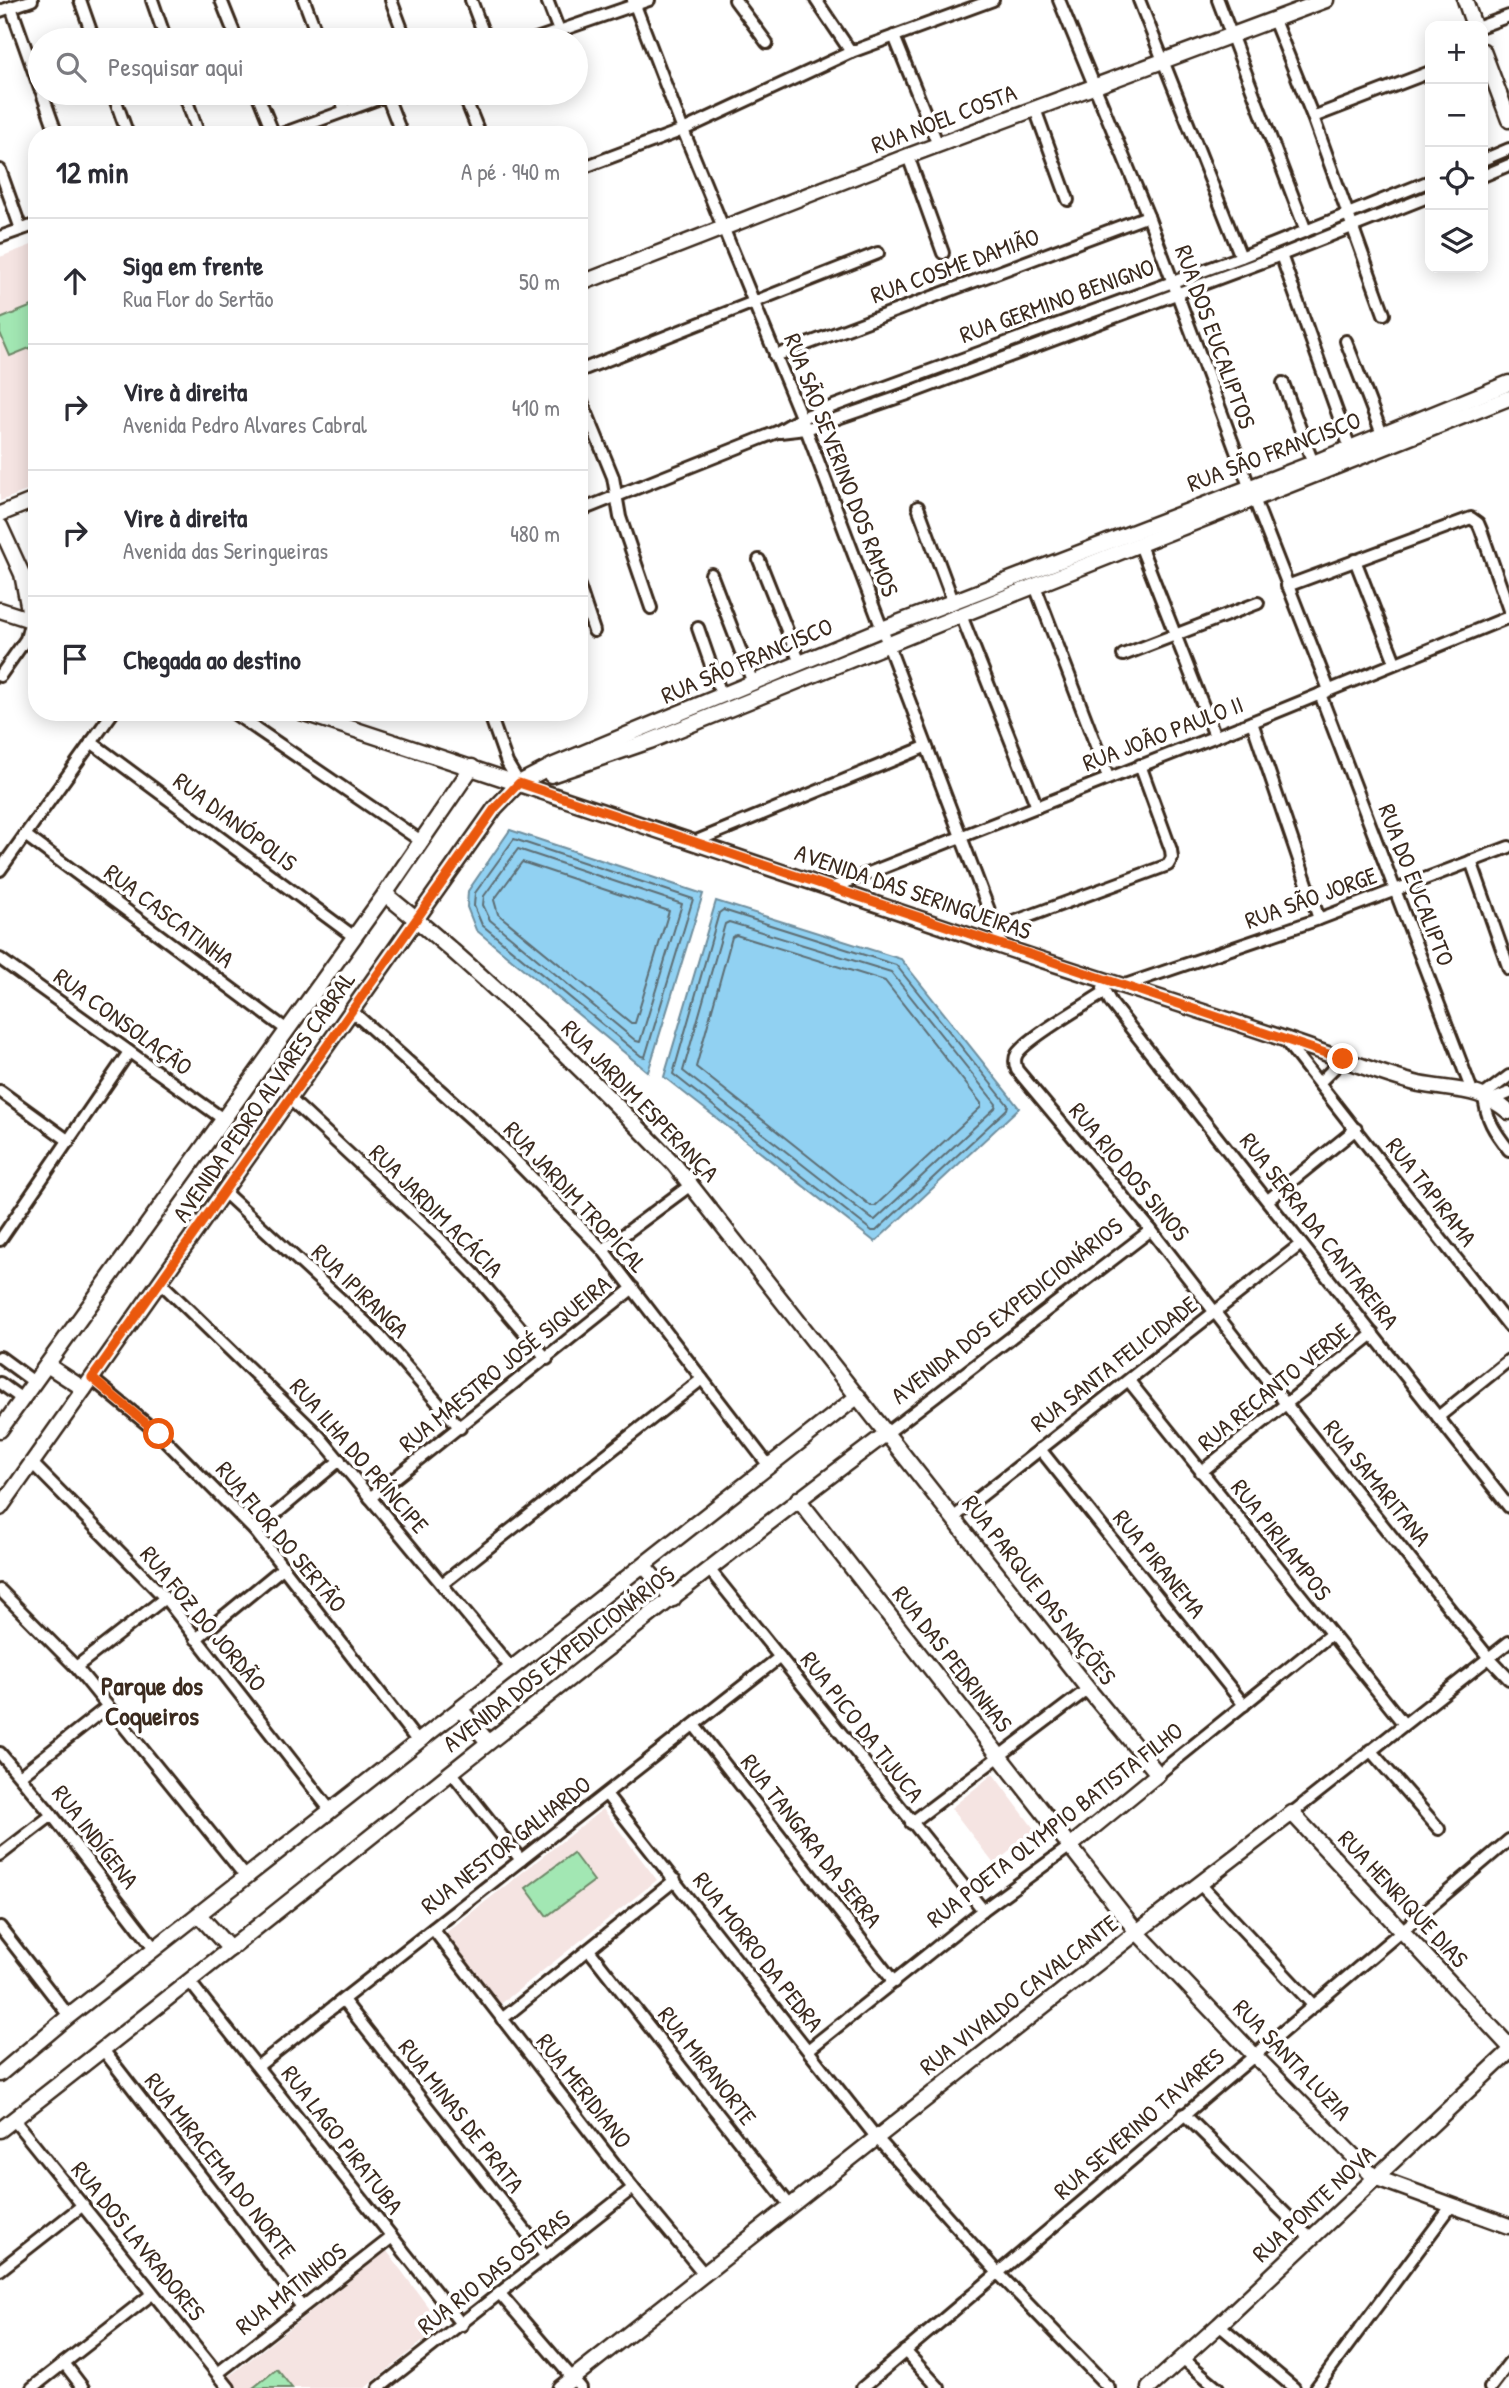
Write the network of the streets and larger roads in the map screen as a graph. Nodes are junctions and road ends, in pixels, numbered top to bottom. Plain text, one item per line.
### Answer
1 (32, 0) edge
2 (79, 0) edge
3 (152, 0) edge
4 (221, 0) edge
5 (304, 0) edge
6 (391, 0) edge
7 (471, 0) edge
8 (547, 0) edge
9 (649, 0) edge
10 (735, 0) edge
11 (816, 0) edge
12 (993, 0) edge
13 (1059, 0) edge
14 (1139, 0) edge
15 (1218, 0) edge
16 (1326, 0) edge
17 (1465, 0) edge
18 (634, 3) edge
19 (1303, 4) edge
20 (6, 9) edge
21 (1509, 16) edge
22 (1274, 20) junction
23 (1473, 21) edge
24 (1488, 24) edge
25 (90, 28) edge
26 (162, 28) edge
27 (232, 28) edge
28 (314, 28) edge
29 (402, 28) edge
30 (482, 28) edge
31 (558, 28) edge
32 (567, 28) edge
33 (894, 36) junction
34 (1232, 36) junction
35 (767, 43) dead end
36 (851, 52) junction
37 (28, 61) edge
38 (1163, 61) junction
39 (1488, 61) edge
40 (1425, 74) edge
41 (1094, 87) junction
42 (1504, 94) edge
43 (46, 105) edge
44 (117, 105) edge
45 (188, 105) edge
46 (262, 105) edge
47 (343, 105) edge
48 (361, 105) edge
49 (393, 105) edge
50 (468, 105) edge
51 (1035, 109) junction
52 (345, 111) junction
53 (1313, 117) junction
54 (1509, 120) edge
55 (54, 126) edge
56 (125, 126) edge
57 (196, 126) edge
58 (270, 126) edge
59 (304, 126) edge
60 (399, 126) edge
61 (476, 126) edge
62 (683, 130) junction
63 (938, 145) junction
64 (1509, 149) edge
65 (908, 156) junction
66 (1488, 158) edge
67 (1509, 165) edge
68 (588, 166) edge
69 (0, 170) edge
70 (1488, 174) edge
71 (1425, 183) edge
72 (1425, 198) edge
73 (1068, 200) dead end
74 (1348, 215) junction
75 (1148, 216) junction
76 (28, 227) edge
77 (1352, 227) junction
78 (723, 228) junction
79 (21, 229) junction
80 (1306, 231) junction
81 (0, 237) edge
82 (878, 253) dead end
83 (943, 253) dead end
84 (1280, 255) junction
85 (1241, 257) junction
86 (588, 280) edge
87 (1171, 282) junction
88 (1176, 295) junction
89 (755, 303) junction
90 (1384, 314) dead end
91 (1346, 341) dead end
92 (775, 356) junction
93 (588, 368) edge
94 (1283, 383) dead end
95 (1509, 383) edge
96 (1509, 398) edge
97 (588, 416) edge
98 (801, 418) junction
99 (806, 429) junction
100 (777, 432) junction
101 (1382, 435) junction
102 (1350, 448) junction
103 (1313, 463) junction
104 (1251, 493) junction
105 (617, 497) junction
106 (28, 503) edge
107 (588, 508) edge
108 (918, 508) dead end
109 (0, 514) edge
110 (0, 526) edge
111 (1140, 545) junction
112 (759, 560) dead end
113 (1355, 560) junction
114 (711, 574) dead end
115 (1035, 586) junction
116 (1287, 586) junction
117 (28, 590) edge
118 (953, 601) junction
119 (1258, 603) dead end
120 (650, 608) dead end
121 (0, 610) edge
122 (1509, 611) edge
123 (588, 613) edge
124 (961, 615) junction
125 (1509, 617) edge
126 (28, 619) edge
127 (698, 628) dead end
128 (882, 629) junction
129 (594, 631) dead end
130 (28, 634) edge
131 (1177, 634) junction
132 (887, 645) junction
133 (1122, 656) dead end
134 (1395, 662) junction
135 (800, 663) junction
136 (0, 676) edge
137 (753, 683) junction
138 (1325, 692) junction
139 (722, 697) junction
140 (106, 721) edge
141 (245, 721) edge
142 (329, 721) edge
143 (492, 721) edge
144 (1252, 722) junction
145 (1215, 736) junction
146 (91, 742) junction
147 (926, 747) junction
148 (1140, 765) junction
149 (472, 767) junction
150 (1108, 777) junction
151 (519, 783) junction
152 (1037, 807) junction
153 (25, 835) junction
154 (961, 835) junction
155 (421, 841) junction
156 (694, 842) junction
157 (1509, 847) edge
158 (1471, 861) junction
159 (0, 870) edge
160 (831, 888) junction
161 (1395, 890) junction
162 (385, 894) junction
163 (417, 919) junction
164 (1319, 919) junction
165 (997, 928) junction
166 (353, 936) junction
167 (1003, 947) junction
168 (0, 959) edge
169 (1509, 969) edge
170 (1125, 985) junction
171 (1102, 986) junction
172 (352, 1011) junction
173 (287, 1030) junction
174 (1283, 1038) junction
175 (129, 1052) junction
176 (1343, 1059) junction
177 (1509, 1076) edge
178 (1319, 1083) junction
179 (0, 1091) edge
180 (1509, 1093) edge
181 (1483, 1098) junction
182 (289, 1099) junction
183 (1509, 1112) edge
184 (223, 1119) junction
185 (1356, 1129) junction
186 (69, 1141) junction
187 (1509, 1150) edge
188 (692, 1184) junction
189 (224, 1192) junction
190 (1268, 1200) junction
191 (1151, 1230) junction
192 (1, 1234) edge
193 (1301, 1244) junction
194 (603, 1250) junction
195 (161, 1283) junction
196 (633, 1288) junction
197 (1215, 1311) junction
198 (1509, 1326) edge
199 (1373, 1334) junction
200 (0, 1357) edge
201 (547, 1359) junction
202 (1509, 1360) edge
203 (47, 1365) junction
204 (702, 1379) junction
205 (1129, 1381) junction
206 (0, 1382) edge
207 (34, 1382) junction
208 (88, 1384) junction
209 (858, 1396) junction
210 (22, 1399) junction
211 (1286, 1404) junction
212 (1438, 1417) junction
213 (460, 1428) junction
214 (0, 1430) edge
215 (887, 1433) junction
216 (1040, 1449) junction
217 (340, 1460) junction
218 (32, 1463) junction
219 (769, 1466) junction
220 (1201, 1472) junction
221 (370, 1498) junction
222 (798, 1499) junction
223 (1508, 1504) edge
224 (0, 1508) edge
225 (953, 1518) junction
226 (255, 1531) junction
227 (644, 1566) junction
228 (284, 1567) junction
229 (709, 1569) junction
230 (442, 1584) junction
231 (0, 1590) edge
232 (165, 1598) junction
233 (673, 1599) junction
234 (1330, 1635) junction
235 (196, 1639) junction
236 (1509, 1642) edge
237 (780, 1657) junction
238 (1489, 1658) junction
239 (76, 1667) junction
240 (512, 1669) junction
241 (1509, 1679) edge
242 (1088, 1689) junction
243 (1244, 1705) junction
244 (107, 1707) junction
245 (461, 1710) junction
246 (1403, 1723) junction
247 (694, 1725) junction
248 (418, 1742) junction
249 (488, 1742) junction
250 (1370, 1750) junction
251 (0, 1753) edge
252 (1000, 1756) junction
253 (452, 1773) junction
254 (1158, 1774) junction
255 (20, 1775) junction
256 (606, 1794) junction
257 (331, 1811) junction
258 (1292, 1813) junction
259 (52, 1815) junction
260 (911, 1823) junction
261 (1438, 1829) dead end
262 (1509, 1840) edge
263 (1069, 1847) junction
264 (0, 1855) edge
265 (522, 1860) junction
266 (246, 1877) junction
267 (675, 1880) junction
268 (1199, 1883) junction
269 (983, 1910) junction
270 (199, 1915) junction
271 (0, 1927) edge
272 (433, 1929) junction
273 (1137, 1931) junction
274 (1401, 1931) junction
275 (230, 1949) junction
276 (155, 1950) junction
277 (589, 1950) junction
278 (189, 1982) junction
279 (894, 1982) junction
280 (342, 2000) junction
281 (1314, 2006) junction
282 (69, 2017) junction
283 (502, 2020) junction
284 (1509, 2049) edge
285 (808, 2050) junction
286 (104, 2051) junction
287 (1253, 2054) junction
288 (258, 2066) junction
289 (0, 2074) edge
290 (1184, 2114) junction
291 (14, 2120) junction
292 (0, 2130) edge
293 (876, 2137) junction
294 (1374, 2177) junction
295 (633, 2188) junction
296 (83, 2206) junction
297 (1452, 2206) junction
298 (791, 2207) junction
299 (1509, 2226) edge
300 (391, 2238) junction
301 (1311, 2239) junction
302 (546, 2257) junction
303 (0, 2270) edge
304 (998, 2273) junction
305 (705, 2275) junction
306 (152, 2294) junction
307 (500, 2295) junction
308 (302, 2306) junction
309 (462, 2325) junction
310 (1219, 2325) junction
311 (905, 2351) junction
312 (1182, 2358) junction
313 (64, 2363) junction
314 (1509, 2363) edge
315 (218, 2373) junction
316 (571, 2385) edge
317 (32, 2388) edge
318 (83, 2388) edge
319 (229, 2388) edge
320 (379, 2388) edge
321 (862, 2388) edge
322 (939, 2388) edge
323 (1108, 2388) edge
324 (1149, 2388) edge
325 (1218, 2388) edge
326 (1294, 2388) edge
327 (1316, 2388) edge
328 (1490, 2388) edge

1 - 20 street
2 - 25 street
3 - 26 street
4 - 27 street
5 - 28 street
6 - 29 street
7 - 30 street
8 - 31 street
9 - 18 street
10 - 35 street
11 - 36 street
12 - 33 street
13 - 41 street, RUA DOS EUCALIPTOS
14 - 38 street
15 - 34 street
16 - 19 street, RUA NOEL COSTA
17 - 23 street
18 - 32 street
18 - 62 street, RUA SÃO SEVERINO DOS RAMOS
19 - 22 street, RUA NOEL COSTA
20 - 37 street
21 - 24 street
22 - 34 street, RUA NOEL COSTA
22 - 53 street
33 - 36 street
33 - 63 street
34 - 38 street, RUA NOEL COSTA
34 - 80 street
36 - 62 street
38 - 41 street, RUA NOEL COSTA
38 - 85 street
39 - 42 street
40 - 53 street
41 - 51 street, RUA NOEL COSTA
41 - 75 street, RUA DOS EUCALIPTOS
42 - 54 street
43 - 55 street
44 - 56 street
45 - 57 street
46 - 58 street
47 - 52 street
48 - 52 street
49 - 60 street
50 - 61 street
51 - 63 street, RUA NOEL COSTA
51 - 73 street
52 - 59 street
53 - 74 street
62 - 68 street
62 - 78 street, RUA SÃO SEVERINO DOS RAMOS
63 - 65 street, RUA NOEL COSTA
64 - 66 street
65 - 78 street, RUA NOEL COSTA
65 - 83 street
67 - 70 street
69 - 79 street
71 - 74 street, RUA GERMINO BENIGNO
72 - 77 street, RUA GERMINO BENIGNO
74 - 77 street
74 - 80 street, RUA GERMINO BENIGNO
75 - 87 street, RUA DOS EUCALIPTOS
75 - 92 street, RUA COSME DAMIÃO
76 - 79 street
77 - 84 street, RUA GERMINO BENIGNO
77 - 90 street
78 - 86 street, RUA NOEL COSTA
78 - 89 street, RUA SÃO SEVERINO DOS RAMOS
79 - 81 street
80 - 85 street, RUA GERMINO BENIGNO
82 - 89 street
84 - 88 street, RUA GERMINO BENIGNO
84 - 102 street
85 - 87 street, RUA GERMINO BENIGNO
87 - 88 street, RUA DOS EUCALIPTOS
87 - 98 street, RUA GERMINO BENIGNO
88 - 99 street, RUA GERMINO BENIGNO
88 - 104 street, RUA DOS EUCALIPTOS
89 - 92 street, RUA SÃO SEVERINO DOS RAMOS
89 - 93 street
91 - 101 street
92 - 98 street, RUA SÃO SEVERINO DOS RAMOS
94 - 103 street
95 - 101 street, RUA SÃO FRANCISCO
96 - 104 street, RUA SÃO FRANCISCO
97 - 105 street
98 - 99 street, RUA SÃO SEVERINO DOS RAMOS
98 - 100 street, RUA GERMINO BENIGNO
99 - 100 street, RUA GERMINO BENIGNO
99 - 128 street, RUA SÃO SEVERINO DOS RAMOS
100 - 105 street, RUA GERMINO BENIGNO
101 - 102 street, RUA SÃO FRANCISCO
102 - 103 street, RUA SÃO FRANCISCO
103 - 104 street, RUA SÃO FRANCISCO
104 - 111 street, RUA SÃO FRANCISCO
104 - 116 street, RUA DOS EUCALIPTOS
104 - 118 street, RUA SÃO FRANCISCO
105 - 107 street, RUA GERMINO BENIGNO
105 - 120 street
106 - 109 street
108 - 118 street
110 - 117 street
111 - 115 street, RUA SÃO FRANCISCO
111 - 131 street
112 - 135 street
113 - 116 street
113 - 122 street
113 - 134 street
114 - 137 street
115 - 124 street, RUA SÃO FRANCISCO
115 - 150 street
116 - 138 street, RUA DOS EUCALIPTOS
118 - 128 street, RUA SÃO FRANCISCO
119 - 131 street
121 - 126 street
123 - 129 street
124 - 132 street, RUA SÃO FRANCISCO
124 - 152 street
125 - 134 street, RUA JOÃO PAULO II
127 - 139 street
128 - 132 street, RUA SÃO SEVERINO DOS RAMOS
128 - 135 street, RUA SÃO FRANCISCO
130 - 136 street
131 - 133 street
131 - 145 street
132 - 147 street, RUA SÃO SEVERINO DOS RAMOS
132 - 151 street, RUA SÃO FRANCISCO
134 - 138 street, RUA JOÃO PAULO II
135 - 137 street, RUA SÃO FRANCISCO
137 - 139 street, RUA SÃO FRANCISCO
138 - 144 street, RUA JOÃO PAULO II
138 - 161 street, RUA DO EUCALIPTO
139 - 151 street, RUA SÃO FRANCISCO
140 - 146 street
141 - 155 street
142 - 149 street, AVENIDA DAS SERINGUEIRAS
143 - 151 street
144 - 145 street, RUA JOÃO PAULO II
144 - 164 street
145 - 148 street, RUA JOÃO PAULO II
146 - 153 street
146 - 166 street, RUA DIANÓPOLIS
147 - 154 street, RUA SÃO SEVERINO DOS RAMOS
147 - 156 street
148 - 150 street, RUA JOÃO PAULO II
148 - 165 street
149 - 151 street, AVENIDA DAS SERINGUEIRAS
149 - 155 street, AVENIDA PEDRO ALVARES CABRAL
150 - 152 street, RUA JOÃO PAULO II
151 - 156 street, AVENIDA DAS SERINGUEIRAS
151 - 163 street, AVENIDA PEDRO ALVARES CABRAL
152 - 154 street, RUA JOÃO PAULO II
153 - 159 street
153 - 173 street, RUA CASCATINHA
154 - 160 street, RUA JOÃO PAULO II
154 - 165 street, RUA SÃO SEVERINO DOS RAMOS
155 - 162 street, AVENIDA PEDRO ALVARES CABRAL
156 - 160 street, AVENIDA DAS SERINGUEIRAS
157 - 158 street, RUA SÃO JORGE
158 - 161 street, RUA SÃO JORGE
158 - 169 street
160 - 167 street, AVENIDA DAS SERINGUEIRAS
161 - 164 street, RUA SÃO JORGE
161 - 181 street, RUA DO EUCALIPTO
162 - 163 street, RUA JARDIM ESPERANÇA
162 - 166 street, AVENIDA PEDRO ALVARES CABRAL
163 - 172 street, AVENIDA PEDRO ALVARES CABRAL
163 - 188 street, RUA JARDIM ESPERANÇA
164 - 170 street, RUA SÃO JORGE
165 - 167 street, RUA SÃO SEVERINO DOS RAMOS
166 - 173 street, AVENIDA PEDRO ALVARES CABRAL
167 - 171 street, AVENIDA DAS SERINGUEIRAS
168 - 175 street, RUA CONSOLAÇÃO
170 - 171 street, AVENIDA DAS SERINGUEIRAS
170 - 174 street, AVENIDA DAS SERINGUEIRAS
171 - 190 street, RUA SERRA DA CANTAREIRA
171 - 191 street, RUA RIO DOS SINOS
172 - 182 street, AVENIDA PEDRO ALVARES CABRAL
172 - 194 street, RUA JARDIM TROPICAL
173 - 184 street, AVENIDA PEDRO ALVARES CABRAL
174 - 176 street, AVENIDA DAS SERINGUEIRAS
174 - 178 street, RUA TAPIRAMA
175 - 184 street, RUA CONSOLAÇÃO
175 - 186 street
176 - 178 street
176 - 181 street, AVENIDA DAS SERINGUEIRAS
177 - 181 street
178 - 185 street, RUA TAPIRAMA
179 - 186 street
180 - 181 street
181 - 183 street, AVENIDA DAS SERINGUEIRAS
181 - 187 street, RUA DO EUCALIPTO
182 - 189 street, AVENIDA PEDRO ALVARES CABRAL
182 - 201 street, RUA JARDIM ACÁCIA
184 - 203 street, AVENIDA PEDRO ALVARES CABRAL
185 - 190 street
185 - 198 street, RUA TAPIRAMA
186 - 192 street
188 - 194 street
188 - 209 street, RUA JARDIM ESPERANÇA
189 - 195 street, AVENIDA PEDRO ALVARES CABRAL
189 - 213 street, RUA IPIRANGA
190 - 193 street, RUA SERRA DA CANTAREIRA
191 - 197 street, RUA RIO DOS SINOS
191 - 215 street, AVENIDA DOS EXPEDICIONÁRIOS
193 - 197 street, RUA SANTA FELICIDADE
193 - 199 street, RUA SERRA DA CANTAREIRA
194 - 196 street, RUA JARDIM TROPICAL
195 - 208 street, AVENIDA PEDRO ALVARES CABRAL
195 - 217 street, RUA ILHA DO PRÍNCIPE
196 - 201 street, RUA MAESTRO JOSÉ SIQUEIRA
196 - 204 street, RUA JARDIM TROPICAL
197 - 205 street, RUA SANTA FELICIDADE
197 - 211 street, RUA SAMARITANA
199 - 211 street, RUA RECANTO VERDE
199 - 212 street, RUA SERRA DA CANTAREIRA
200 - 207 street
201 - 213 street, RUA MAESTRO JOSÉ SIQUEIRA
202 - 212 street
203 - 207 street, AVENIDA PEDRO ALVARES CABRAL
203 - 208 street
204 - 219 street, RUA JARDIM TROPICAL
204 - 230 street
205 - 216 street, RUA SANTA FELICIDADE
205 - 220 street, RUA PIRILAMPOS
206 - 210 street
207 - 210 street, AVENIDA PEDRO ALVARES CABRAL
208 - 218 street, AVENIDA PEDRO ALVARES CABRAL
208 - 226 street, RUA FLOR DO SERTÃO
209 - 215 street, RUA JARDIM ESPERANÇA
209 - 219 street, AVENIDA DOS EXPEDICIONÁRIOS
210 - 214 street, AVENIDA PEDRO ALVARES CABRAL
211 - 220 street, RUA RECANTO VERDE
211 - 238 street, RUA SAMARITANA
212 - 223 street, RUA SERRA DA CANTAREIRA
213 - 221 street, RUA MAESTRO JOSÉ SIQUEIRA
215 - 222 street, AVENIDA DOS EXPEDICIONÁRIOS
215 - 225 street, RUA PARQUE DAS NAÇÕES
216 - 225 street, RUA SANTA FELICIDADE
216 - 243 street, RUA PIRANEMA
217 - 221 street, RUA ILHA DO PRÍNCIPE
217 - 226 street
218 - 224 street, AVENIDA PEDRO ALVARES CABRAL
218 - 232 street, RUA FOZ DO JORDÃO
219 - 227 street, AVENIDA DOS EXPEDICIONÁRIOS
220 - 234 street, RUA PIRILAMPOS
221 - 230 street, RUA ILHA DO PRÍNCIPE
222 - 229 street, AVENIDA DOS EXPEDICIONÁRIOS
222 - 252 street, RUA DAS PEDRINHAS
225 - 242 street, RUA PARQUE DAS NAÇÕES
226 - 228 street, RUA FLOR DO SERTÃO
227 - 233 street
227 - 240 street, AVENIDA DOS EXPEDICIONÁRIOS
228 - 235 street
228 - 248 street, RUA FLOR DO SERTÃO
229 - 233 street, AVENIDA DOS EXPEDICIONÁRIOS
229 - 237 street, RUA PICO DA TIJUCA
230 - 240 street, RUA ILHA DO PRÍNCIPE
231 - 239 street
232 - 235 street, RUA FOZ DO JORDÃO
232 - 239 street
233 - 249 street, AVENIDA DOS EXPEDICIONÁRIOS
234 - 243 street, RUA POETA OLYMPIO BATISTA FILHO
234 - 246 street, RUA PIRILAMPOS
235 - 257 street, RUA FOZ DO JORDÃO
236 - 238 street, RUA VIVALDO CAVALCANTE
237 - 247 street, RUA NESTOR GALHARDO
237 - 260 street, RUA PICO DA TIJUCA
238 - 241 street, RUA SAMARITANA
238 - 246 street, RUA VIVALDO CAVALCANTE
239 - 244 street
240 - 245 street, AVENIDA DOS EXPEDICIONÁRIOS
242 - 252 street
242 - 254 street, RUA PARQUE DAS NAÇÕES
243 - 254 street, RUA POETA OLYMPIO BATISTA FILHO
244 - 255 street
244 - 266 street
245 - 248 street, AVENIDA DOS EXPEDICIONÁRIOS
245 - 249 street
246 - 250 street, RUA VIVALDO CAVALCANTE
247 - 256 street, RUA NESTOR GALHARDO
247 - 279 street, RUA TANGARA DA SERRA
248 - 257 street, AVENIDA DOS EXPEDICIONÁRIOS
249 - 253 street, AVENIDA DOS EXPEDICIONÁRIOS
250 - 258 street, RUA VIVALDO CAVALCANTE
250 - 261 street
251 - 255 street, RUA INDÍGENA
252 - 260 street
252 - 263 street, RUA DAS PEDRINHAS
253 - 265 street
253 - 275 street, AVENIDA DOS EXPEDICIONÁRIOS
254 - 263 street, RUA POETA OLYMPIO BATISTA FILHO
255 - 259 street, RUA INDÍGENA
256 - 265 street, RUA NESTOR GALHARDO
256 - 267 street, RUA MORRO DA PEDRA
257 - 266 street, AVENIDA DOS EXPEDICIONÁRIOS
258 - 268 street, RUA VIVALDO CAVALCANTE
258 - 274 street, RUA HENRIQUE DIAS
259 - 264 street
259 - 276 street, RUA INDÍGENA
260 - 269 street, RUA PICO DA TIJUCA
262 - 274 street, RUA SEVERINO TAVARES
263 - 269 street, RUA POETA OLYMPIO BATISTA FILHO
263 - 273 street, RUA DAS PEDRINHAS
265 - 272 street, RUA NESTOR GALHARDO
266 - 270 street, AVENIDA DOS EXPEDICIONÁRIOS
267 - 277 street
267 - 285 street, RUA MORRO DA PEDRA
268 - 273 street, RUA VIVALDO CAVALCANTE
268 - 281 street
269 - 279 street, RUA POETA OLYMPIO BATISTA FILHO
270 - 275 street
270 - 276 street, AVENIDA DOS EXPEDICIONÁRIOS
271 - 282 street
272 - 280 street, RUA NESTOR GALHARDO
272 - 283 street, RUA MERIDIANO
273 - 287 street, RUA SANTA LUZIA
273 - 293 street, RUA VIVALDO CAVALCANTE
274 - 281 street, RUA SEVERINO TAVARES
274 - 284 street, RUA HENRIQUE DIAS
275 - 278 street, AVENIDA DOS EXPEDICIONÁRIOS
276 - 282 street, AVENIDA DOS EXPEDICIONÁRIOS
277 - 283 street
277 - 298 street, RUA MIRANORTE
278 - 286 street, AVENIDA DOS EXPEDICIONÁRIOS
278 - 288 street, RUA LAGO PIRATUBA
279 - 285 street, RUA POETA OLYMPIO BATISTA FILHO
280 - 288 street, RUA NESTOR GALHARDO
280 - 302 street, RUA MINAS DE PRATA
281 - 287 street, RUA SEVERINO TAVARES
282 - 289 street, AVENIDA DOS EXPEDICIONÁRIOS
283 - 295 street, RUA MERIDIANO
284 - 294 street, RUA PONTE NOVA
285 - 293 street, RUA MORRO DA PEDRA
286 - 291 street, AVENIDA DOS EXPEDICIONÁRIOS
286 - 308 street, RUA MIRACEMA DO NORTE
287 - 290 street, RUA SEVERINO TAVARES
287 - 294 street, RUA SANTA LUZIA
288 - 300 street, RUA LAGO PIRATUBA
290 - 301 street
290 - 304 street, RUA SEVERINO TAVARES
291 - 292 street, AVENIDA DOS EXPEDICIONÁRIOS
291 - 296 street, RUA DOS LAVRADORES
293 - 298 street, RUA VIVALDO CAVALCANTE
293 - 304 street, RUA MORRO DA PEDRA
294 - 297 street, RUA SANTA LUZIA
294 - 301 street, RUA PONTE NOVA
295 - 302 street, RUA RIO DAS OSTRAS
295 - 305 street, RUA MERIDIANO
296 - 303 street
296 - 306 street, RUA DOS LAVRADORES
297 - 299 street, RUA SANTA LUZIA
297 - 327 street
298 - 305 street, RUA VIVALDO CAVALCANTE
300 - 308 street, RUA MATINHOS
300 - 309 street, RUA LAGO PIRATUBA
301 - 310 street, RUA PONTE NOVA
302 - 307 street, RUA RIO DAS OSTRAS
304 - 311 street, RUA SEVERINO TAVARES
304 - 323 street, RUA MORRO DA PEDRA
305 - 316 street, RUA VIVALDO CAVALCANTE
306 - 313 street
306 - 315 street, RUA DOS LAVRADORES
307 - 309 street, RUA RIO DAS OSTRAS
307 - 316 street
308 - 315 street, RUA MATINHOS
309 - 320 street, RUA RIO DAS OSTRAS
310 - 312 street, RUA PONTE NOVA
310 - 326 street
311 - 321 street, RUA SEVERINO TAVARES
311 - 322 street
312 - 324 street, RUA PONTE NOVA
312 - 325 street
313 - 317 street
313 - 318 street
314 - 328 street
315 - 319 street, RUA DOS LAVRADORES

